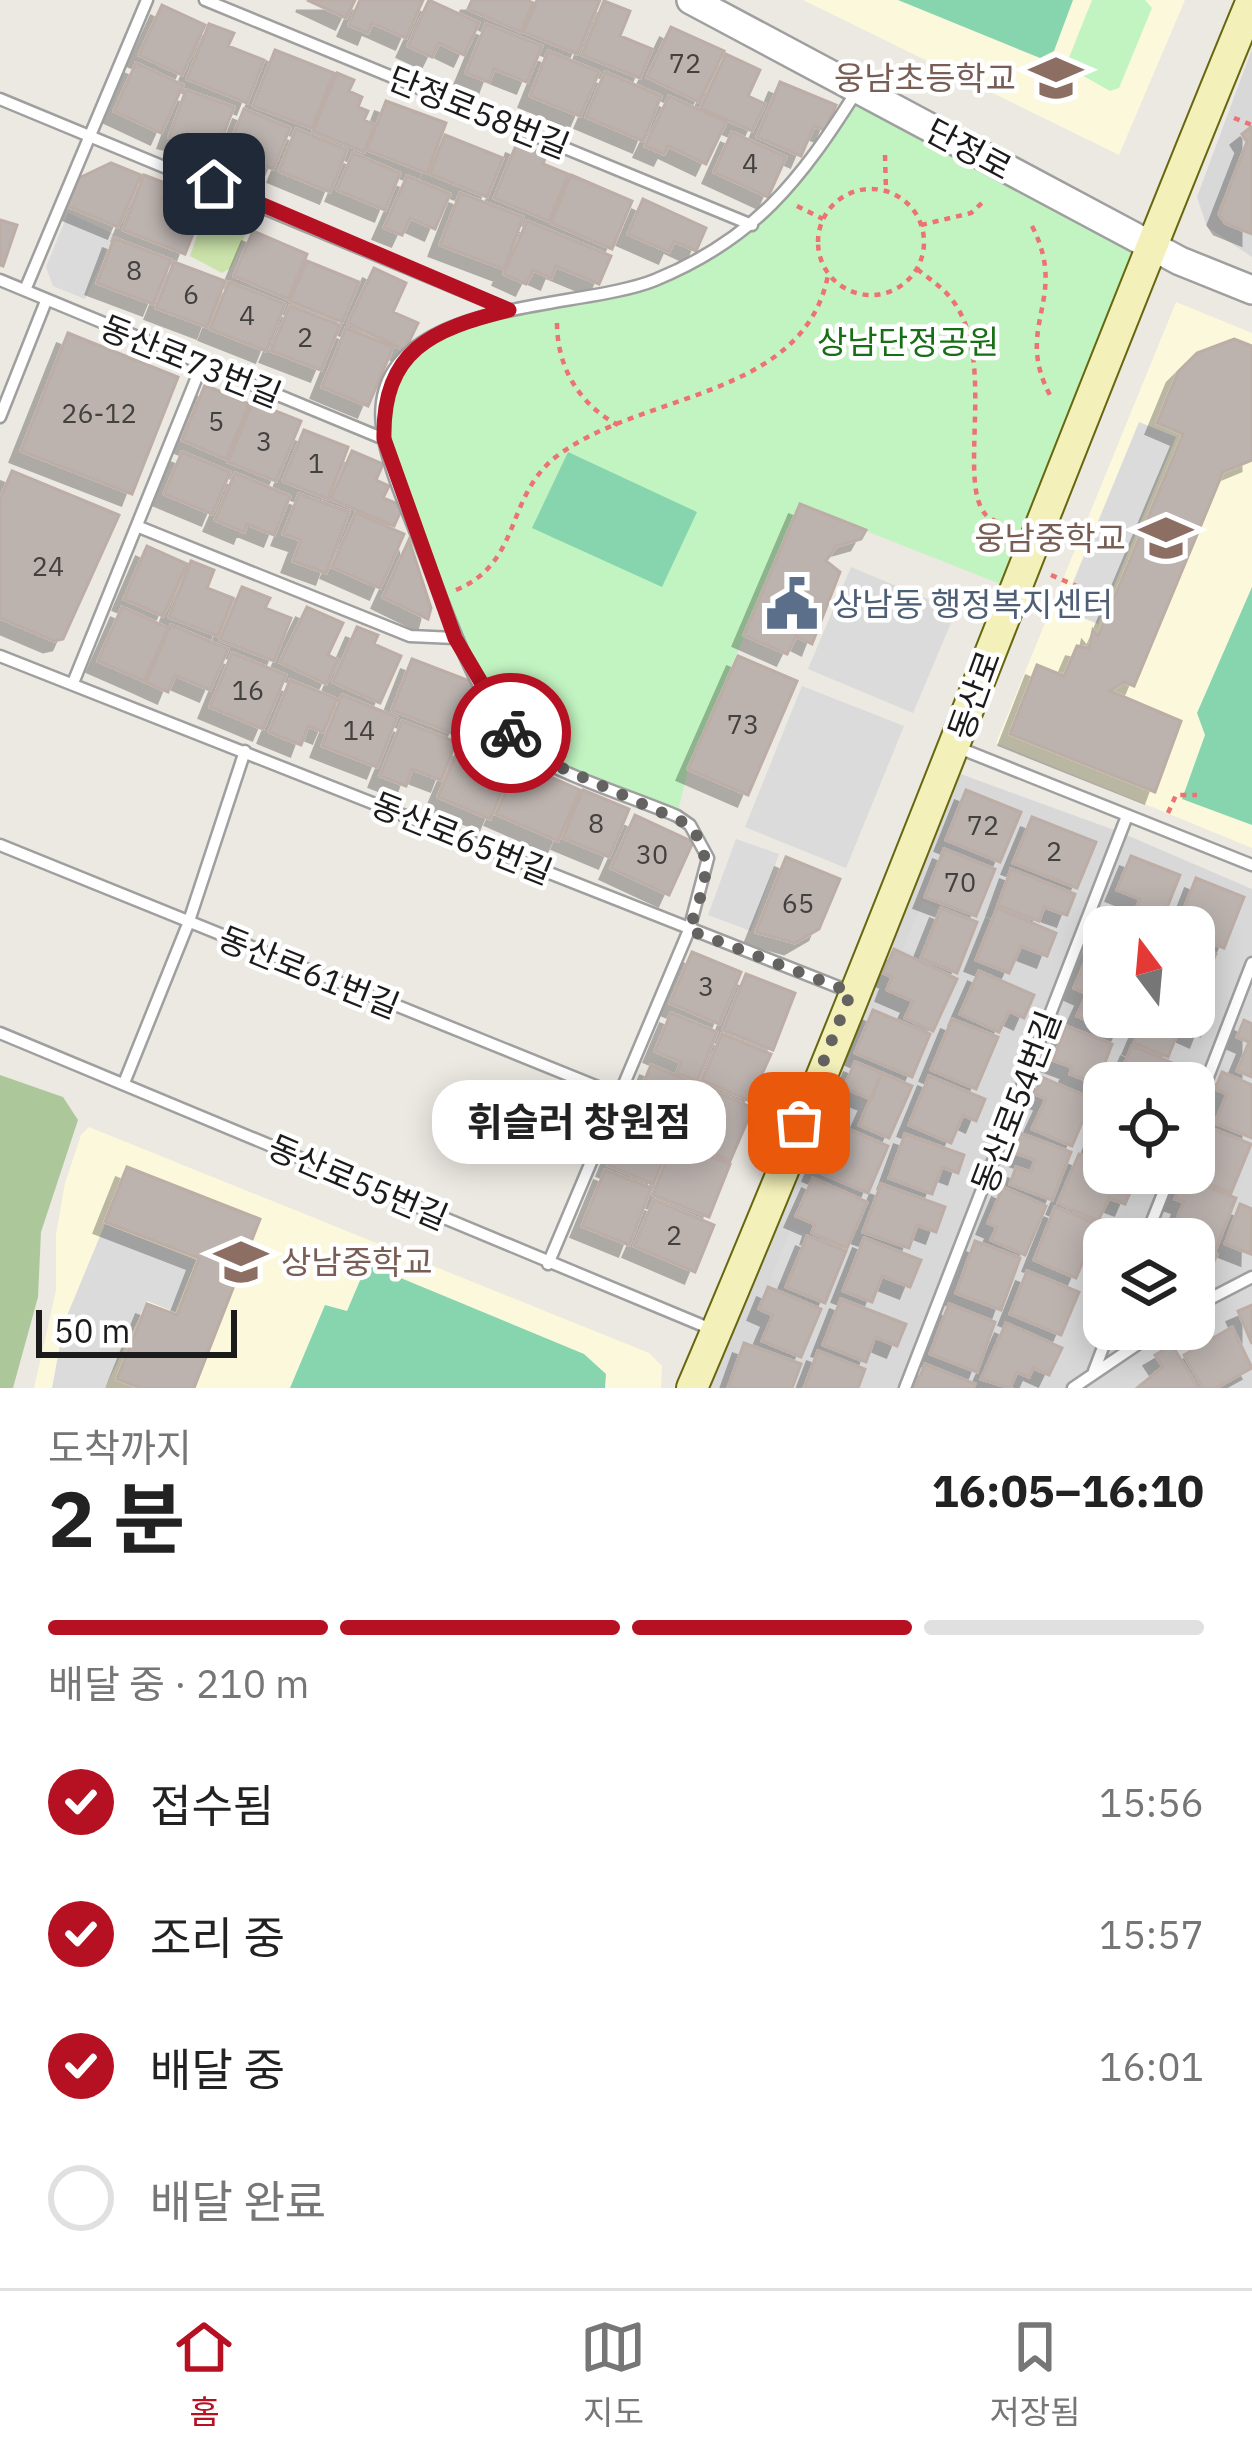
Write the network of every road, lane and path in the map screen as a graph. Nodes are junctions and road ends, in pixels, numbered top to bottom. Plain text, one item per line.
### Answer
1 (147, 0) edge
2 (205, 0) edge
3 (691, 0) edge
4 (1252, 0) edge
5 (858, 90) junction
6 (0, 99) edge
7 (1223, 114) dead end
8 (1252, 125) edge
9 (89, 135) junction
10 (885, 155) dead end
11 (791, 186) junction
12 (886, 192) junction
13 (983, 202) dead end
14 (823, 219) junction
15 (920, 224) junction
16 (752, 225) junction
17 (1032, 226) dead end
18 (1151, 244) junction
19 (917, 269) junction
20 (828, 275) junction
21 (0, 280) edge
22 (25, 290) junction
23 (1252, 290) edge
24 (46, 301) junction
25 (558, 301) junction
26 (509, 310) junction
27 (201, 367) junction
28 (1051, 397) dead end
29 (0, 417) edge
30 (618, 425) junction
31 (384, 439) junction
32 (139, 526) junction
33 (1010, 528) dead end
34 (1051, 575) dead end
35 (1079, 587) dead end
36 (439, 593) junction
37 (455, 638) junction
38 (0, 656) edge
39 (73, 683) junction
40 (956, 747) junction
41 (245, 751) junction
42 (1197, 795) dead end
43 (1126, 816) junction
44 (1161, 830) junction
45 (0, 845) edge
46 (1252, 865) edge
47 (188, 924) junction
48 (689, 930) junction
49 (1252, 963) edge
50 (851, 992) junction
51 (0, 1033) edge
52 (1214, 1062) edge
53 (124, 1083) junction
54 (620, 1096) junction
55 (548, 1264) junction
56 (1252, 1277) edge
57 (1215, 1296) edge
58 (716, 1330) junction
59 (1102, 1350) edge
60 (1128, 1350) edge
61 (1094, 1373) junction
62 (692, 1388) edge
63 (904, 1388) edge
64 (1073, 1388) edge

1 - 9 lane
2 - 16 lane, 단정로58번길
3 - 5 street, 단정로
4 - 18 main road, 동산로
5 - 11 lane
5 - 18 street, 단정로
6 - 9 lane
7 - 8 path
9 - 22 lane
9 - 26 lane
10 - 12 path
11 - 14 path
11 - 16 lane
12 - 14 path
12 - 15 path
13 - 15 path
14 - 20 path
15 - 19 path
16 - 25 lane
17 - 28 path
18 - 23 street, 단정로
18 - 40 main road, 동산로
19 - 20 path
19 - 33 path
20 - 30 path
21 - 22 lane, 동산로73번길
22 - 24 lane, 동산로73번길
24 - 27 lane, 동산로73번길
24 - 29 lane
25 - 26 lane
25 - 30 path
26 - 31 lane
27 - 31 lane, 동산로73번길
27 - 32 lane
30 - 36 path
31 - 36 lane
32 - 37 lane
32 - 39 lane
34 - 35 path
36 - 37 lane
37 - 48 lane
38 - 39 lane, 동산로65번길
39 - 41 lane, 동산로65번길
40 - 43 lane
40 - 50 main road, 동산로
41 - 47 lane
41 - 48 lane, 동산로65번길
42 - 44 path
43 - 44 lane
43 - 63 lane, 동산로54번길
44 - 46 lane
45 - 47 lane, 동산로61번길
47 - 53 lane
47 - 54 lane, 동산로61번길
48 - 50 lane, 동산로65번길
48 - 54 lane
49 - 52 lane
50 - 58 main road, 동산로
51 - 53 lane, 동산로55번길
53 - 55 lane, 동산로55번길
54 - 55 lane
55 - 58 lane, 동산로55번길
56 - 57 lane
58 - 62 main road, 동산로
59 - 61 lane
60 - 61 lane
61 - 64 lane

